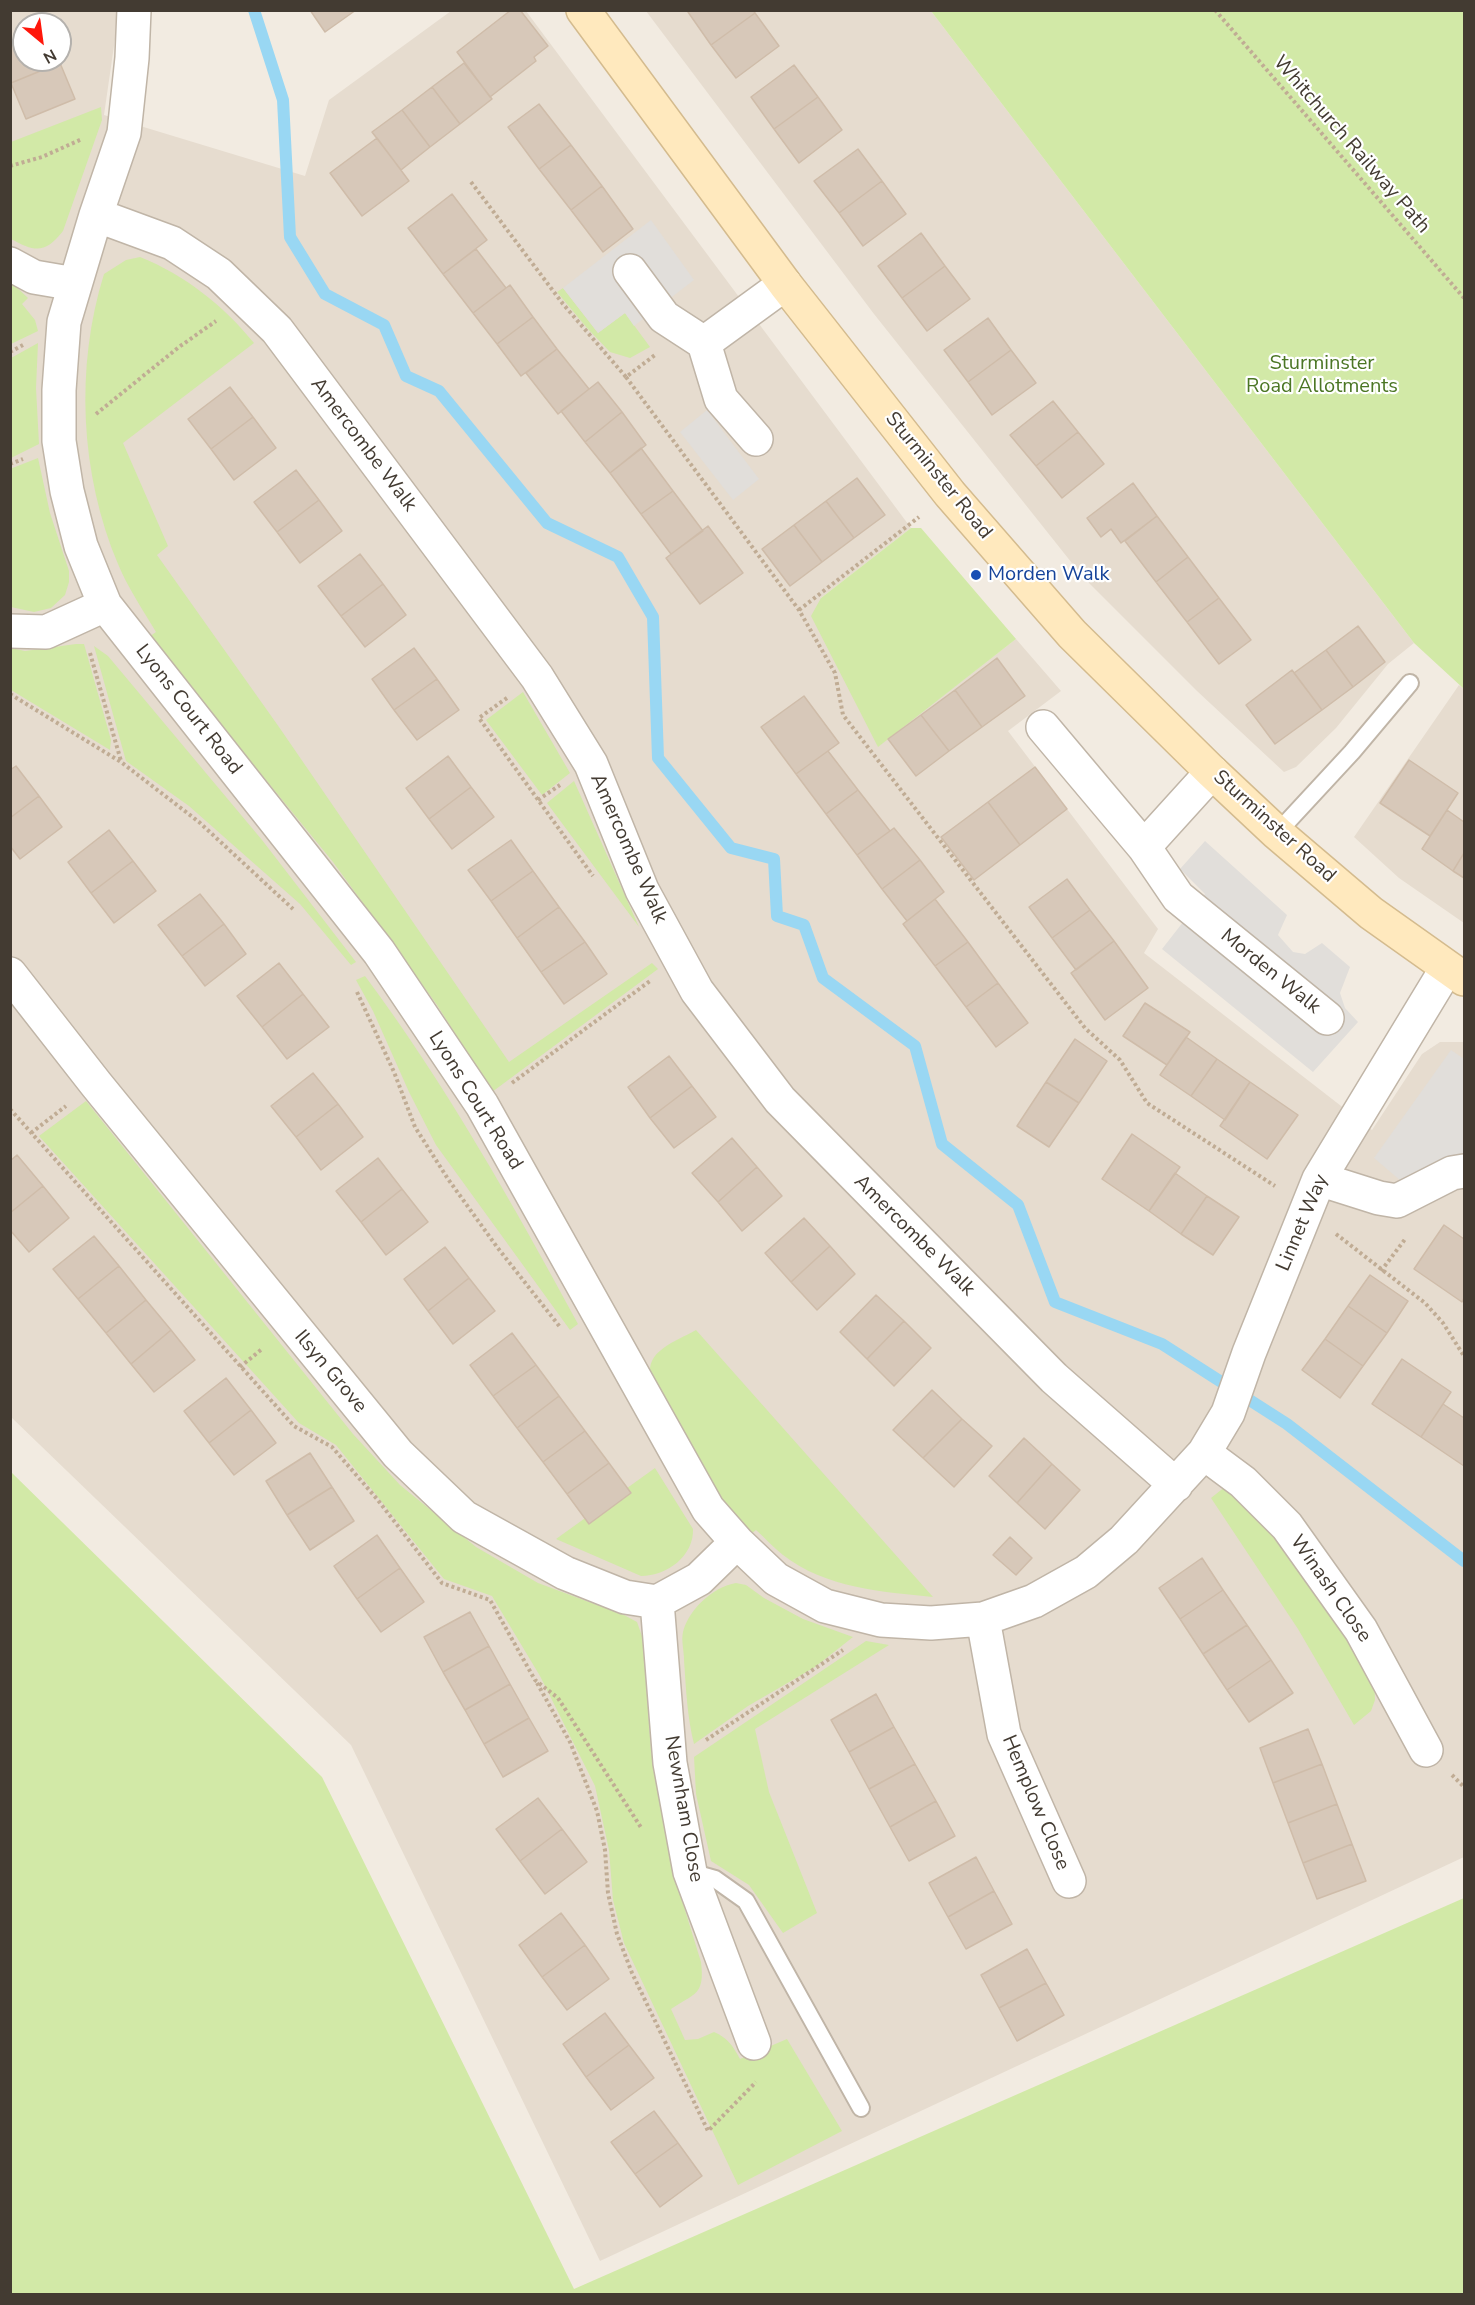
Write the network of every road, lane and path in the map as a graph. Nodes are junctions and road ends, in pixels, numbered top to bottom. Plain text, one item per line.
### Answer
1 (134, 10) edge
2 (583, 10) edge
3 (1215, 10) edge
4 (125, 117) junction
5 (10, 166) edge
6 (471, 182) dead end
7 (96, 215) junction
8 (10, 264) edge
9 (630, 271) dead end
10 (75, 284) junction
11 (785, 284) junction
12 (1464, 298) edge
13 (246, 301) junction
14 (696, 337) junction
15 (626, 377) junction
16 (756, 439) dead end
17 (59, 441) junction
18 (10, 464) edge
19 (950, 494) junction
20 (799, 610) junction
21 (91, 612) junction
22 (10, 630) edge
23 (537, 677) junction
24 (1410, 683) dead end
25 (10, 694) edge
26 (1043, 727) dead end
27 (122, 762) junction
28 (1212, 772) junction
29 (1277, 833) junction
30 (1144, 847) junction
31 (600, 886) dead end
32 (295, 910) dead end
33 (379, 952) junction
34 (680, 958) junction
35 (1456, 973) edge
36 (10, 974) edge
37 (1326, 1018) dead end
38 (482, 1105) junction
39 (10, 1108) edge
40 (1464, 1171) edge
41 (1310, 1202) junction
42 (566, 1335) dead end
43 (1464, 1356) edge
44 (1204, 1453) junction
45 (1176, 1485) junction
46 (736, 1542) junction
47 (657, 1602) junction
48 (983, 1619) junction
49 (833, 1658) dead end
50 (536, 1680) junction
51 (723, 1729) dead end
52 (1426, 1750) dead end
53 (647, 1837) dead end
54 (690, 1872) junction
55 (1069, 1881) dead end
56 (754, 2043) joint
57 (861, 2109) dead end

1 - 4 street, Lyons Court Road
2 - 11 street, Sturminster Road
3 - 12 path, Whitchurch Railway Path
4 - 5 path
4 - 7 street, Lyons Court Road
6 - 15 path
7 - 10 street, Lyons Court Road
7 - 13 street, Amercombe Walk
8 - 10 street
9 - 14 street
10 - 17 street, Lyons Court Road
11 - 14 street
11 - 19 street, Sturminster Road
13 - 17 path
13 - 23 street, Amercombe Walk
14 - 15 path
14 - 16 street
15 - 20 path
17 - 18 path
17 - 21 street, Lyons Court Road
19 - 20 path
19 - 28 street, Sturminster Road
20 - 41 path
21 - 22 street
21 - 27 path
21 - 33 street, Lyons Court Road
23 - 31 path
23 - 34 street, Amercombe Walk
24 - 29 lane
25 - 27 path
26 - 30 street, Morden Walk
27 - 32 path
28 - 29 street, Sturminster Road
28 - 30 street
29 - 35 street, Sturminster Road
30 - 37 street, Morden Walk
33 - 38 street, Lyons Court Road
33 - 42 path
34 - 38 path
34 - 45 street, Amercombe Walk
35 - 41 street, Linnet Way
36 - 47 street, Ilsyn Grove
38 - 46 street, Lyons Court Road
39 - 50 path
40 - 41 street
41 - 43 path
41 - 44 street, Linnet Way
44 - 45 street, Linnet Way
44 - 52 street, Winash Close
45 - 48 street, Lyons Court Road
46 - 47 street
46 - 48 street, Lyons Court Road
47 - 54 street, Newnham Close
48 - 55 street, Hemplow Close
49 - 51 path
50 - 53 path
50 - 56 path
54 - 56 street, Newnham Close
54 - 57 lane

